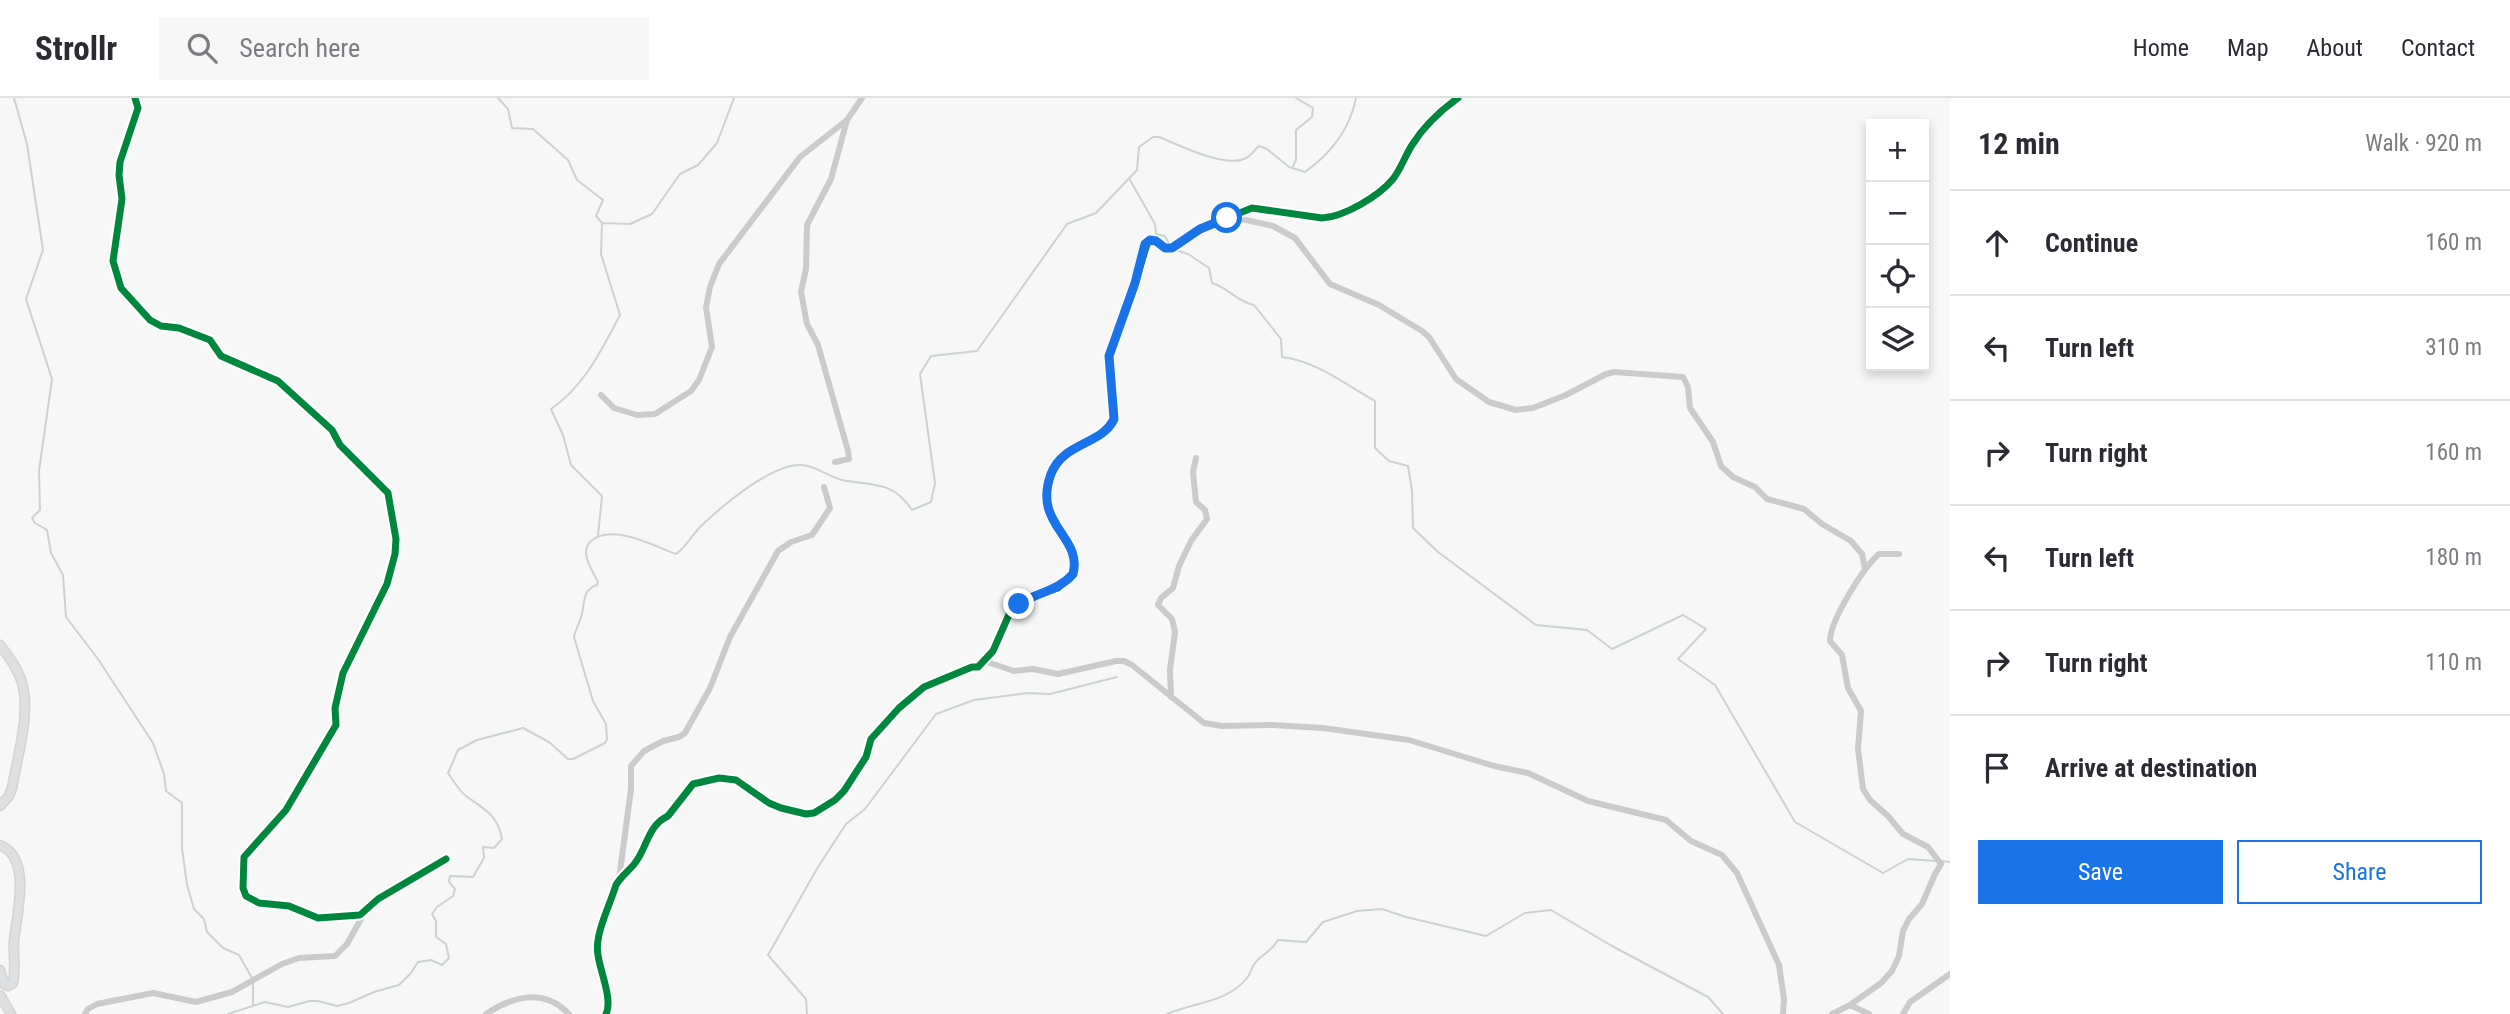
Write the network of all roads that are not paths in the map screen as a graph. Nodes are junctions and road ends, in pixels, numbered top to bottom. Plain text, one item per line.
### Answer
1 (135, 98) edge
2 (862, 98) edge
3 (1458, 98) edge
4 (847, 120) junction
5 (1234, 215) junction
6 (601, 395) dead end
7 (1196, 458) dead end
8 (835, 462) dead end
9 (824, 487) dead end
10 (1899, 554) dead end
11 (1865, 569) junction
12 (0, 645) edge
13 (984, 661) junction
14 (1171, 697) junction
15 (0, 806) edge
16 (0, 845) edge
17 (446, 859) dead end
18 (619, 879) junction
19 (360, 915) junction
20 (0, 970) edge
21 (1950, 974) edge
22 (0, 995) edge
23 (1850, 1004) junction
24 (11, 1014) edge
25 (85, 1014) edge
26 (486, 1014) edge
27 (569, 1014) edge
28 (606, 1014) edge
29 (1783, 1014) edge
30 (1832, 1014) edge
31 (1869, 1014) edge
32 (1903, 1014) edge

1 - 19 street
2 - 4 street
3 - 5 street
4 - 6 street
4 - 8 street
5 - 11 street
5 - 13 street
7 - 14 street
9 - 18 street
10 - 11 street
11 - 23 street
12 - 15 main road
13 - 14 street
13 - 18 street
14 - 29 street
16 - 20 main road
17 - 19 street
18 - 28 street
19 - 25 street
21 - 32 street
22 - 24 main road
23 - 30 street
23 - 31 street
26 - 27 street

